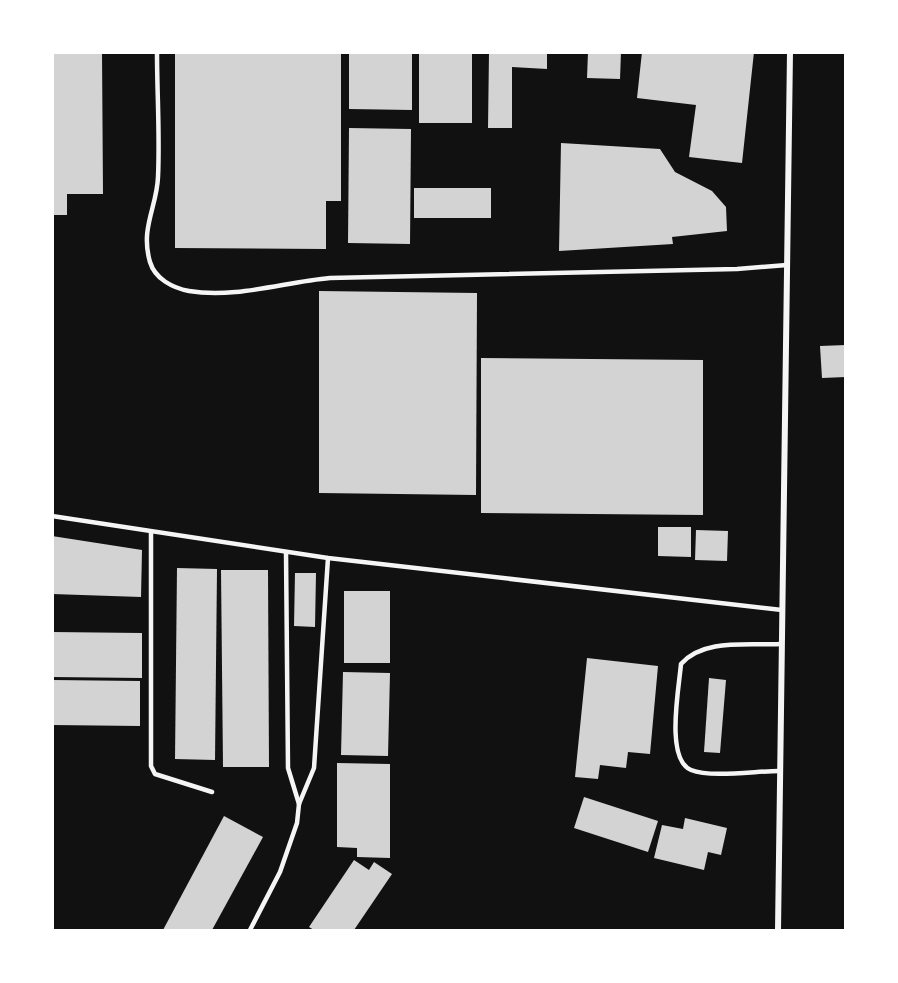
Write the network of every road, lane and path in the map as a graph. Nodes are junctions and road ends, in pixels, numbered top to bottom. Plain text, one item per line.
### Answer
1 (157, 52) edge
2 (790, 52) edge
3 (787, 265) junction
4 (52, 516) edge
5 (151, 532) junction
6 (286, 552) junction
7 (328, 558) junction
8 (782, 610) junction
9 (780, 644) junction
10 (779, 771) junction
11 (212, 792) dead end
12 (299, 804) junction
13 (250, 930) edge
14 (778, 930) edge

1 - 3 lane
2 - 3 street
3 - 8 street
4 - 5 lane
5 - 6 lane
5 - 11 lane
6 - 7 lane
6 - 12 lane
7 - 8 lane
7 - 12 lane
8 - 9 street
9 - 10 street
9 - 10 lane
10 - 14 street
12 - 13 lane

